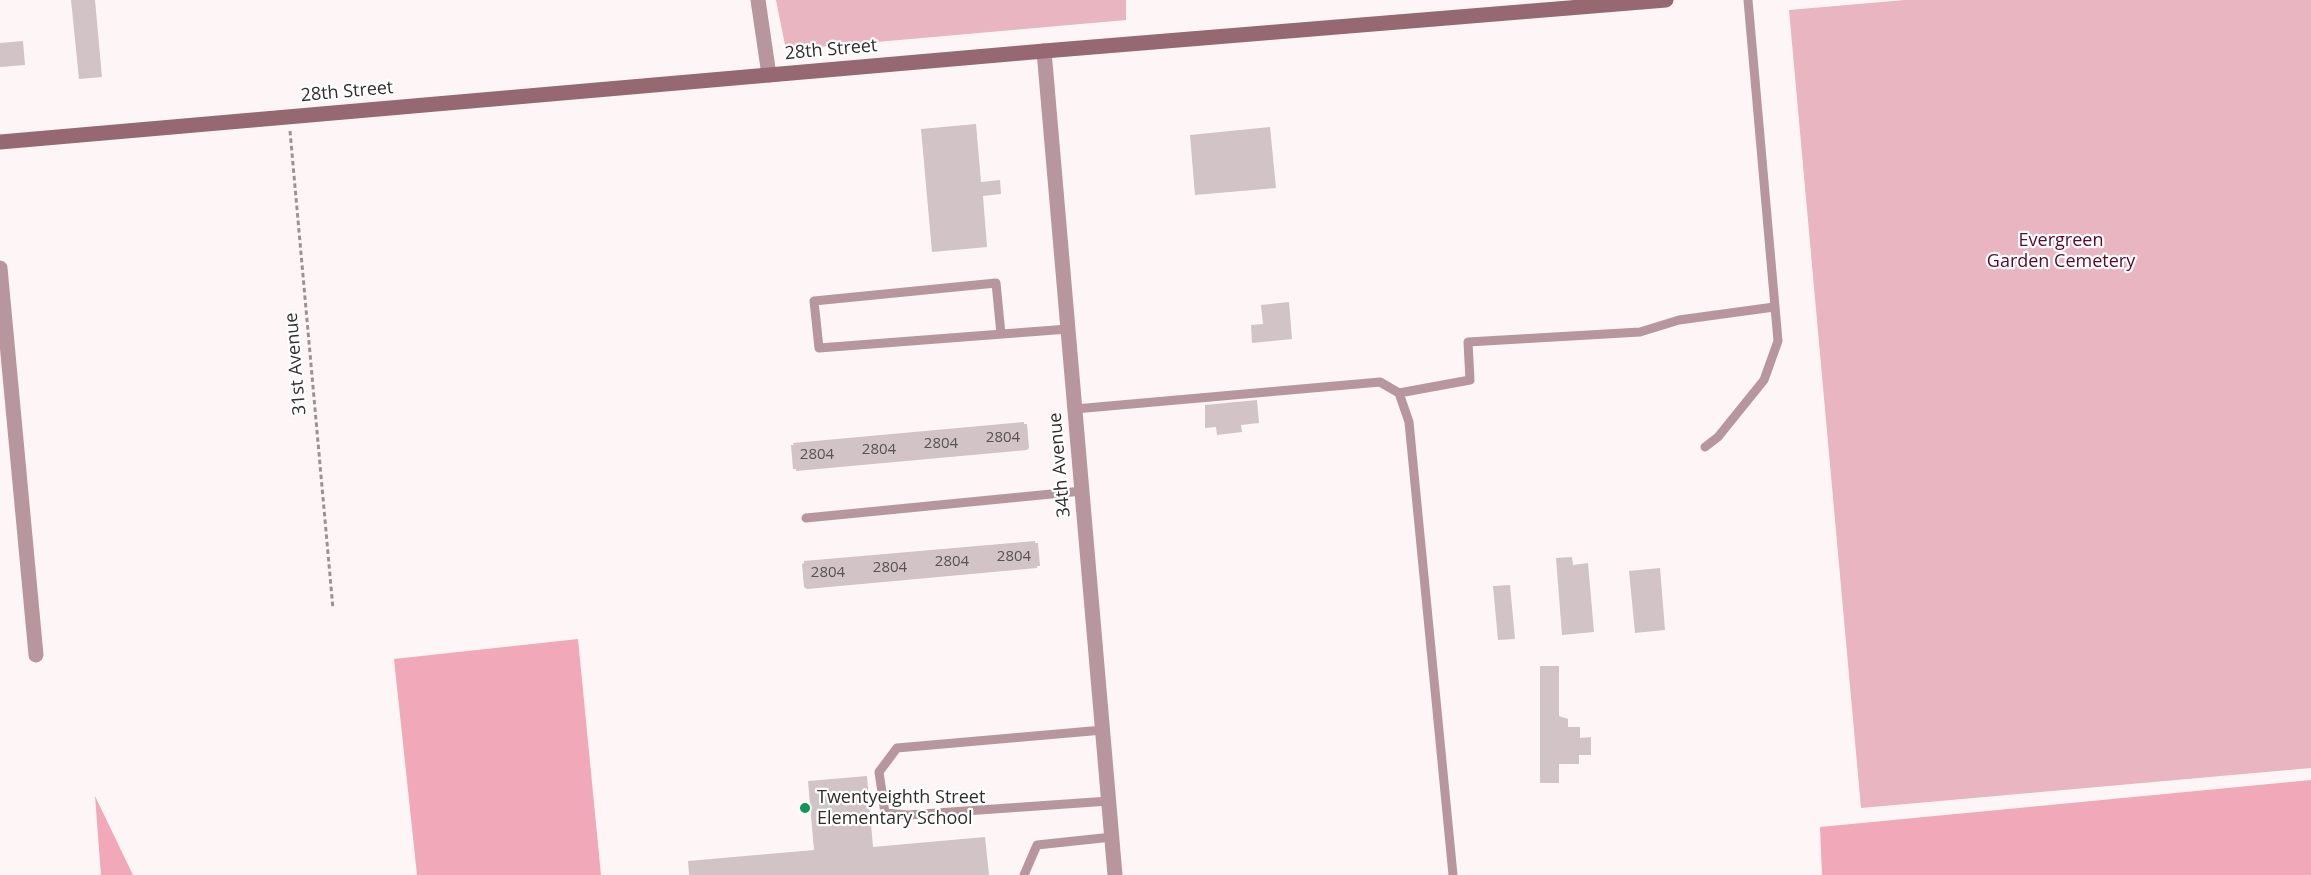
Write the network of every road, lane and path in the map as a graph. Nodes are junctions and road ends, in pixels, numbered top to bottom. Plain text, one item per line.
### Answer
1 (758, 0) edge
2 (1666, 0) edge
3 (1748, 0) edge
4 (1044, 51) junction
5 (769, 75) junction
6 (289, 117) junction
7 (0, 142) edge
8 (0, 267) edge
9 (1774, 308) junction
10 (1068, 328) junction
11 (1001, 334) junction
12 (1399, 393) junction
13 (1075, 409) junction
14 (1704, 447) dead end
15 (1082, 491) junction
16 (806, 518) dead end
17 (333, 609) dead end
18 (36, 655) dead end
19 (1103, 730) junction
20 (1109, 801) junction
21 (1112, 837) junction
22 (1023, 875) edge
23 (1115, 875) edge
24 (1453, 875) edge

1 - 5 street
2 - 4 main road, 28th Street
3 - 9 lane
4 - 5 main road, 28th Street
4 - 10 street, 34th Avenue
5 - 6 main road, 28th Street
6 - 7 main road, 28th Street
6 - 17 path, 31st Avenue
8 - 18 street
9 - 12 lane
9 - 14 lane
10 - 11 lane
10 - 13 street, 34th Avenue
11 - 11 lane
12 - 13 lane
12 - 24 lane
13 - 15 street, 34th Avenue
15 - 16 lane
15 - 19 street, 34th Avenue
19 - 20 street, 34th Avenue
19 - 20 lane
20 - 21 street, 34th Avenue
21 - 22 lane
21 - 23 street, 34th Avenue

